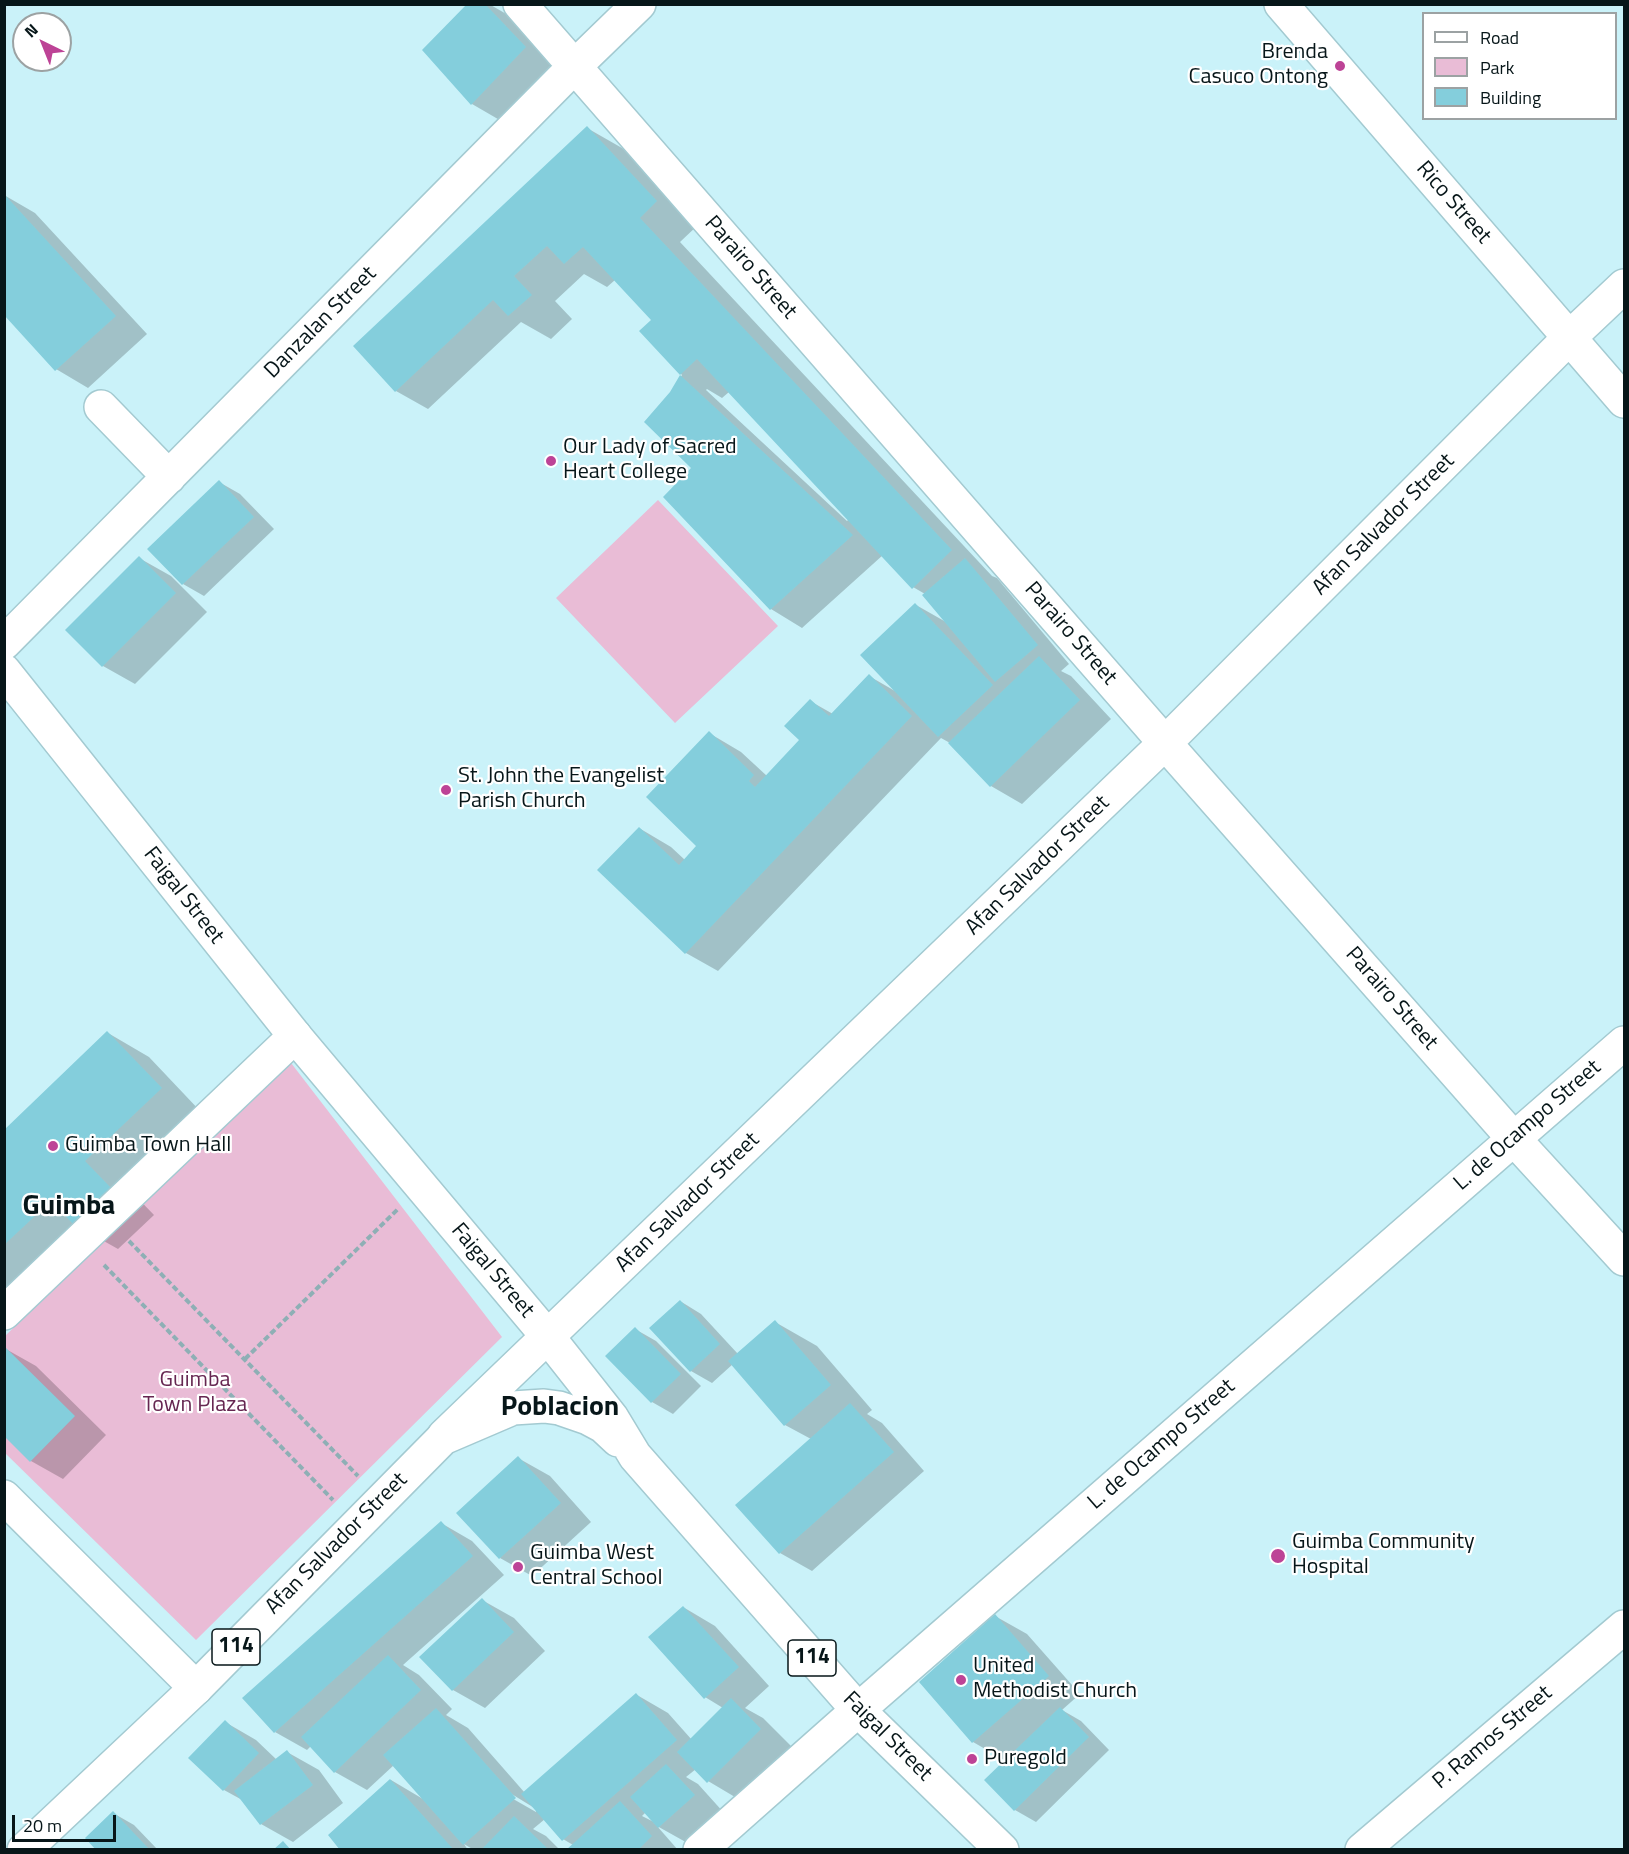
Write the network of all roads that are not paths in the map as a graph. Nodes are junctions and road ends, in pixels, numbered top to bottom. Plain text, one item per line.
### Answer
1 (520, 4) edge
2 (639, 4) edge
3 (1281, 4) edge
4 (574, 67) junction
5 (1624, 286) edge
6 (1569, 338) junction
7 (1624, 401) edge
8 (101, 407) dead end
9 (169, 477) junction
10 (4, 643) edge
11 (4, 671) edge
12 (1166, 743) junction
13 (295, 1036) junction
14 (1624, 1043) edge
15 (1514, 1139) junction
16 (1624, 1259) edge
17 (4, 1313) edge
18 (548, 1337) junction
19 (442, 1438) junction
20 (634, 1456) junction
21 (4, 1497) edge
22 (1624, 1627) edge
23 (196, 1688) junction
24 (858, 1710) junction
25 (24, 1850) edge
26 (700, 1850) edge
27 (1002, 1850) edge
28 (1362, 1850) edge

1 - 4 street, Parairo Street
2 - 4 street, Danzalan Street
3 - 6 street, Rico Street
4 - 9 street, Danzalan Street
4 - 12 street, Parairo Street
5 - 6 street, Afan Salvador Street
6 - 7 street, Rico Street
6 - 12 street, Afan Salvador Street
8 - 9 street
9 - 10 street, Danzalan Street
11 - 13 street, Faigal Street
12 - 15 street, Parairo Street
12 - 18 street, Afan Salvador Street
13 - 17 street
13 - 18 street, Faigal Street
14 - 15 street, L. de Ocampo Street
15 - 16 street, Parairo Street
15 - 24 street, L. de Ocampo Street
18 - 19 street, Afan Salvador Street
18 - 20 street, Faigal Street
19 - 20 street, Afan Salvador Street / 114
19 - 23 street, Afan Salvador Street / 114
20 - 24 street, Faigal Street / 114
21 - 23 street
22 - 28 street, P. Ramos Street
23 - 25 street, Afan Salvador Street / 114
24 - 26 street, L. de Ocampo Street
24 - 27 street, Faigal Street / 114

